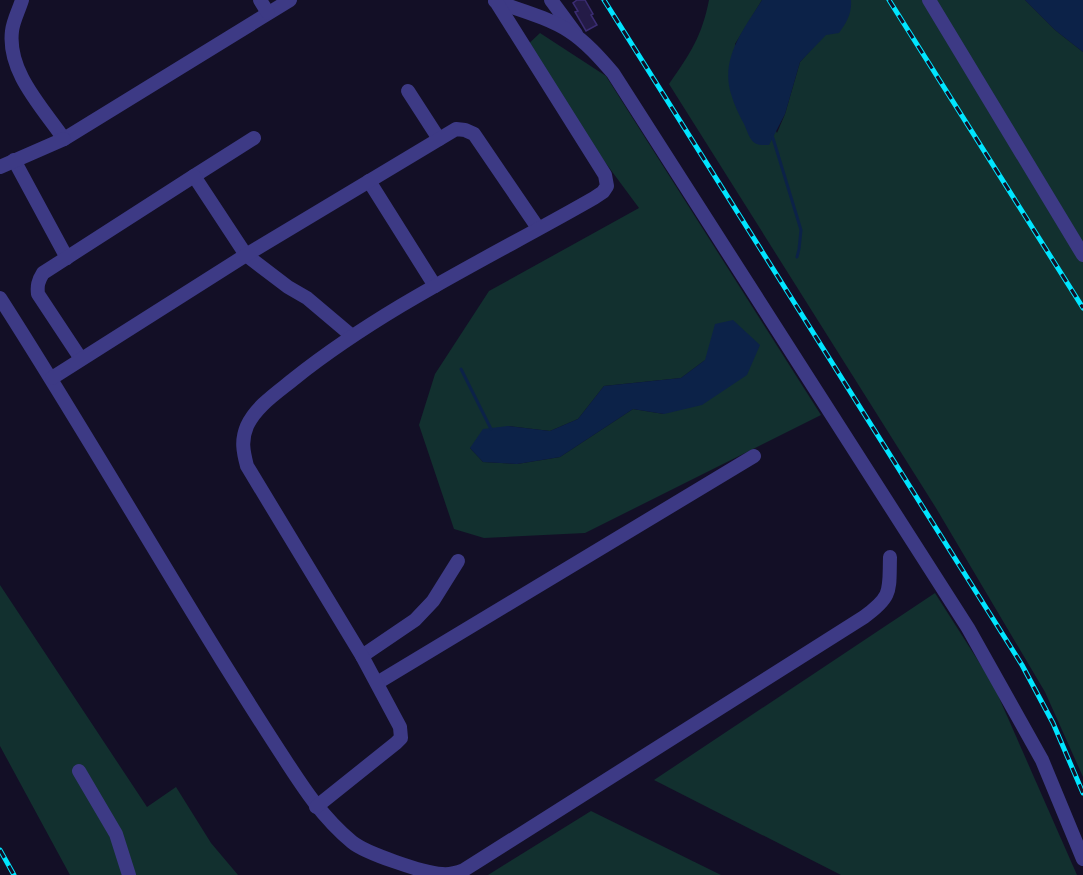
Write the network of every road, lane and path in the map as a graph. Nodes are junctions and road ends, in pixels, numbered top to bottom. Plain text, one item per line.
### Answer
1 (22, 0) edge
2 (260, 0) edge
3 (290, 0) edge
4 (495, 0) edge
5 (551, 0) edge
6 (929, 0) edge
7 (268, 14) junction
8 (579, 38) junction
9 (408, 91) dead end
10 (254, 138) dead end
11 (64, 139) junction
12 (439, 139) junction
13 (14, 160) junction
14 (0, 167) edge
15 (194, 176) junction
16 (369, 181) junction
17 (538, 228) junction
18 (246, 255) junction
19 (1083, 255) edge
20 (67, 258) junction
21 (435, 286) junction
22 (0, 298) edge
23 (352, 336) junction
24 (81, 359) junction
25 (52, 378) junction
26 (754, 456) dead end
27 (890, 557) dead end
28 (458, 561) dead end
29 (362, 656) junction
30 (377, 683) junction
31 (79, 771) dead end
32 (316, 807) junction
33 (1083, 859) edge
34 (129, 875) edge

1 - 11 lane
2 - 7 lane
3 - 7 lane
4 - 8 lane
4 - 17 lane
5 - 8 lane
6 - 19 lane
7 - 11 lane
8 - 33 lane
9 - 12 lane
10 - 15 lane
11 - 13 lane
12 - 16 lane
12 - 17 lane
13 - 14 lane
13 - 20 lane
15 - 18 lane
15 - 20 lane
16 - 18 lane
16 - 21 lane
17 - 21 lane
18 - 23 lane
18 - 24 lane
20 - 24 lane
21 - 23 lane
22 - 25 lane
23 - 29 lane
24 - 25 lane
25 - 32 lane
26 - 30 lane
27 - 32 lane
28 - 29 lane
29 - 30 lane
30 - 32 lane
31 - 34 lane

